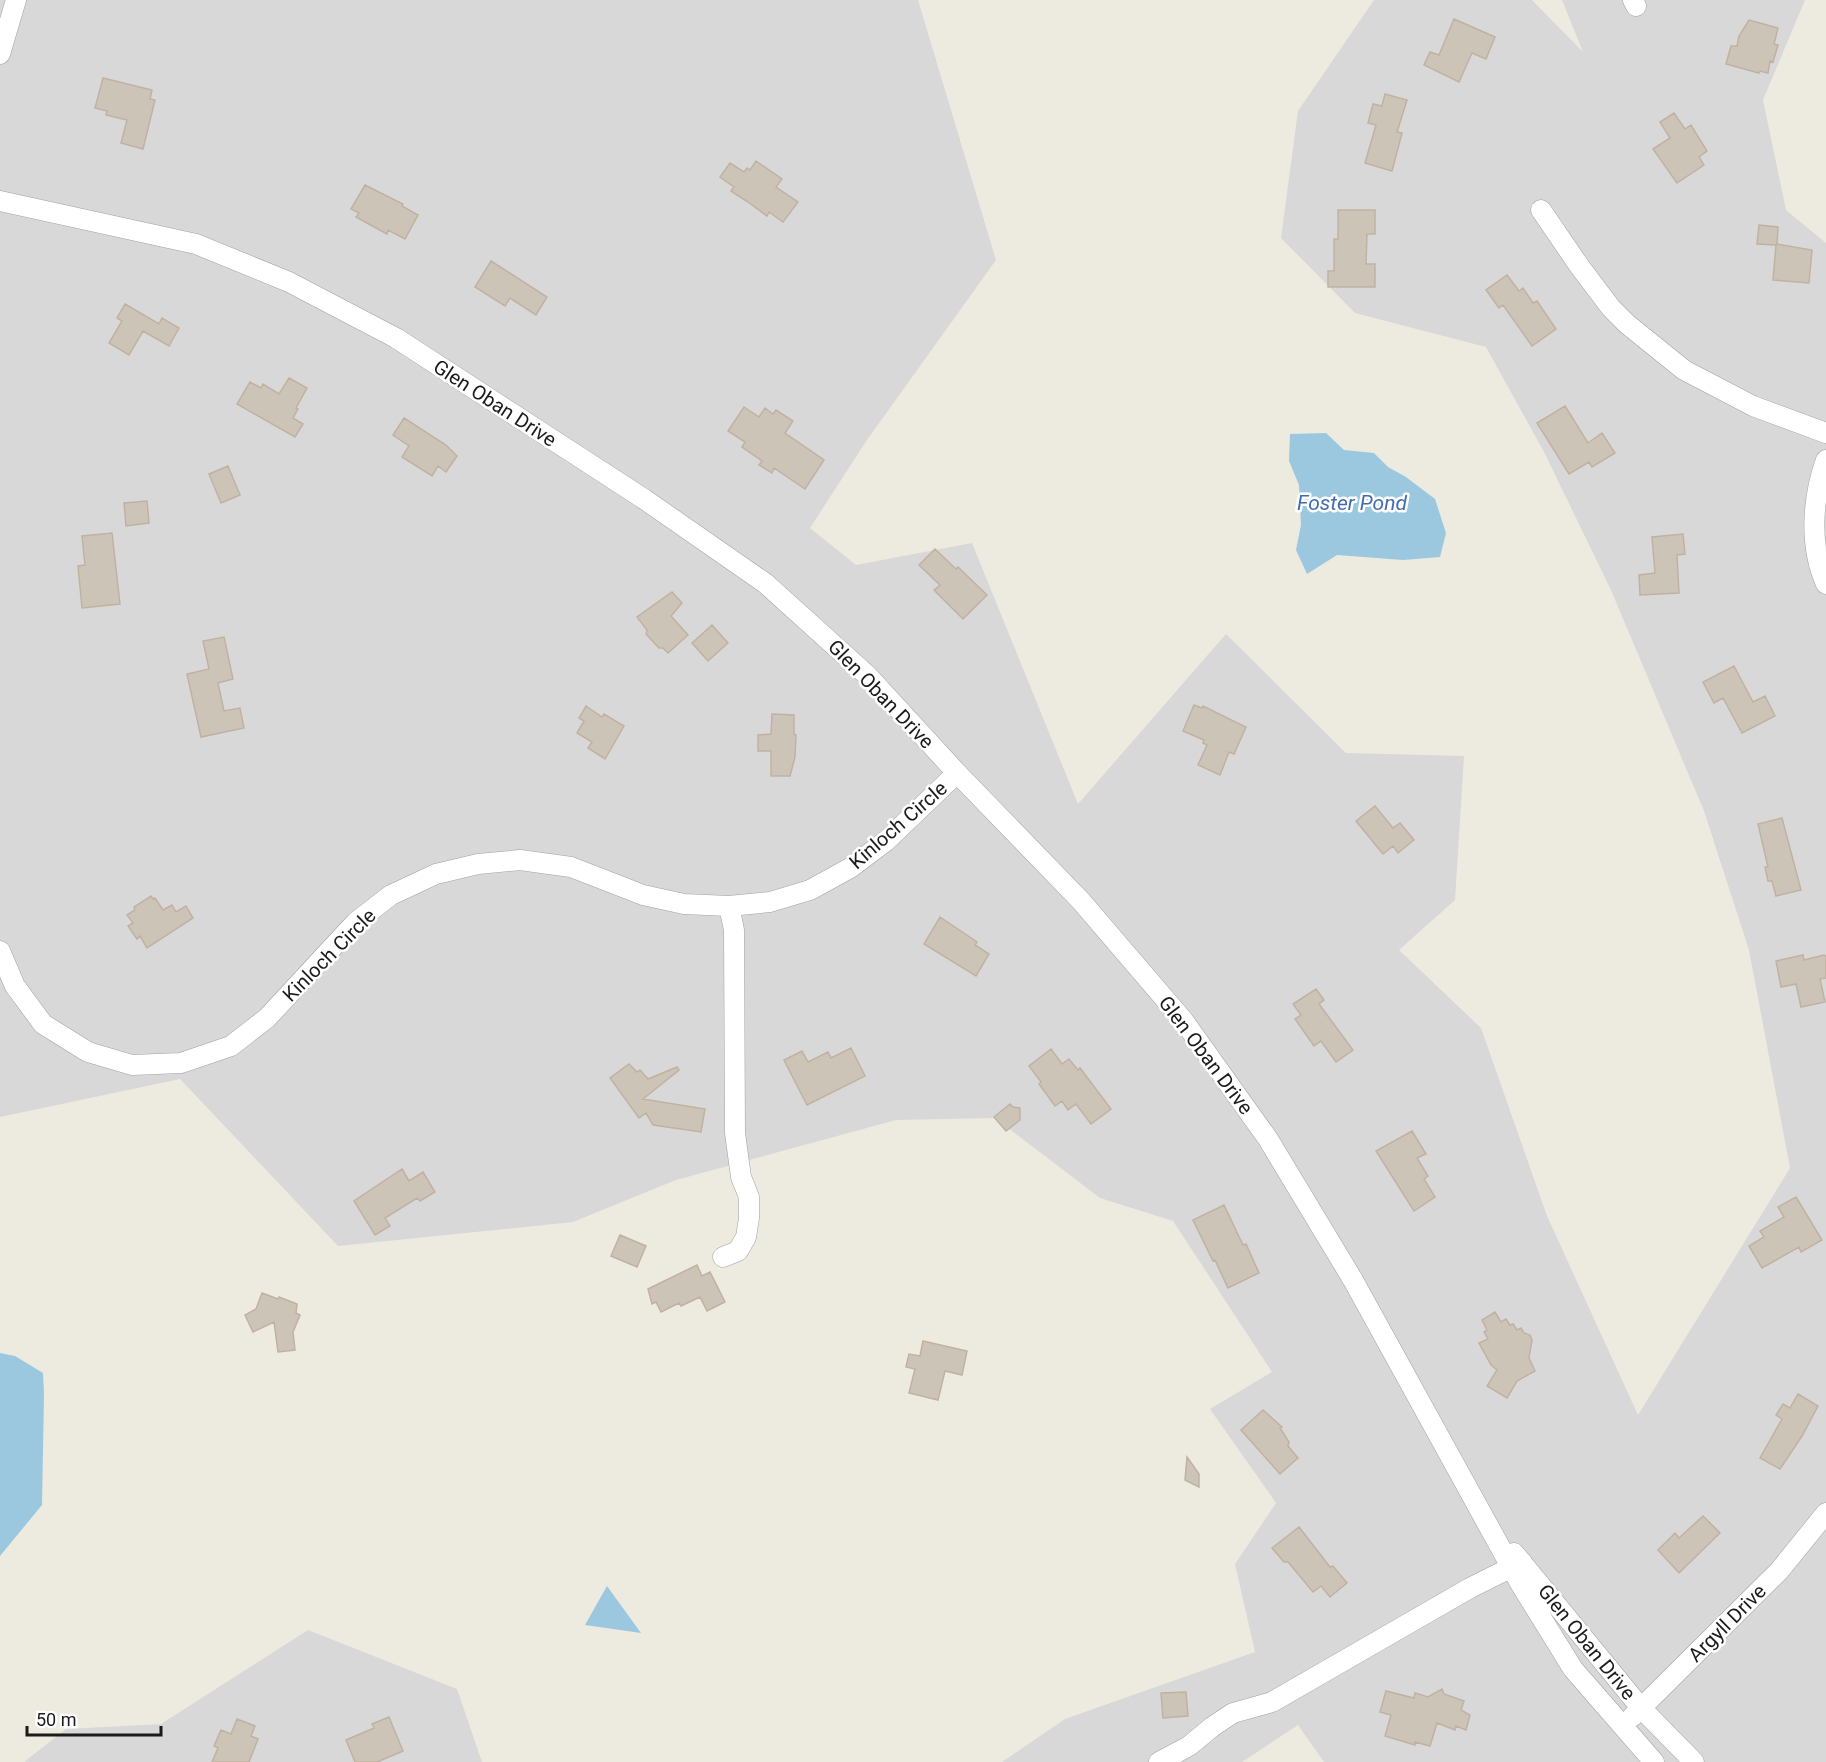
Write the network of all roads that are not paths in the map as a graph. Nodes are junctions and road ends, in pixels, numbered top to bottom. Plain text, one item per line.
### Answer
1 (16, 0) edge
2 (0, 54) edge
3 (0, 201) edge
4 (1541, 210) dead end
5 (1826, 433) edge
6 (1826, 460) edge
7 (1826, 584) edge
8 (957, 773) junction
9 (729, 906) junction
10 (0, 951) edge
11 (723, 1257) dead end
12 (1826, 1513) edge
13 (1516, 1565) junction
14 (1641, 1708) junction
15 (1621, 1727) junction
16 (1159, 1762) edge
17 (1654, 1762) edge
18 (1694, 1762) edge

1 - 2 street
3 - 8 street, Glen Oban Drive
4 - 5 street
6 - 7 street
8 - 9 street, Kinloch Circle
8 - 13 street, Glen Oban Drive
9 - 10 street, Kinloch Circle
9 - 11 street
12 - 14 street, Argyll Drive
13 - 14 street, Glen Oban Drive
13 - 15 street, Glen Oban Drive
13 - 16 street
14 - 15 street, Argyll Drive
14 - 18 street, Glen Oban Drive
15 - 17 street, Glen Oban Drive

